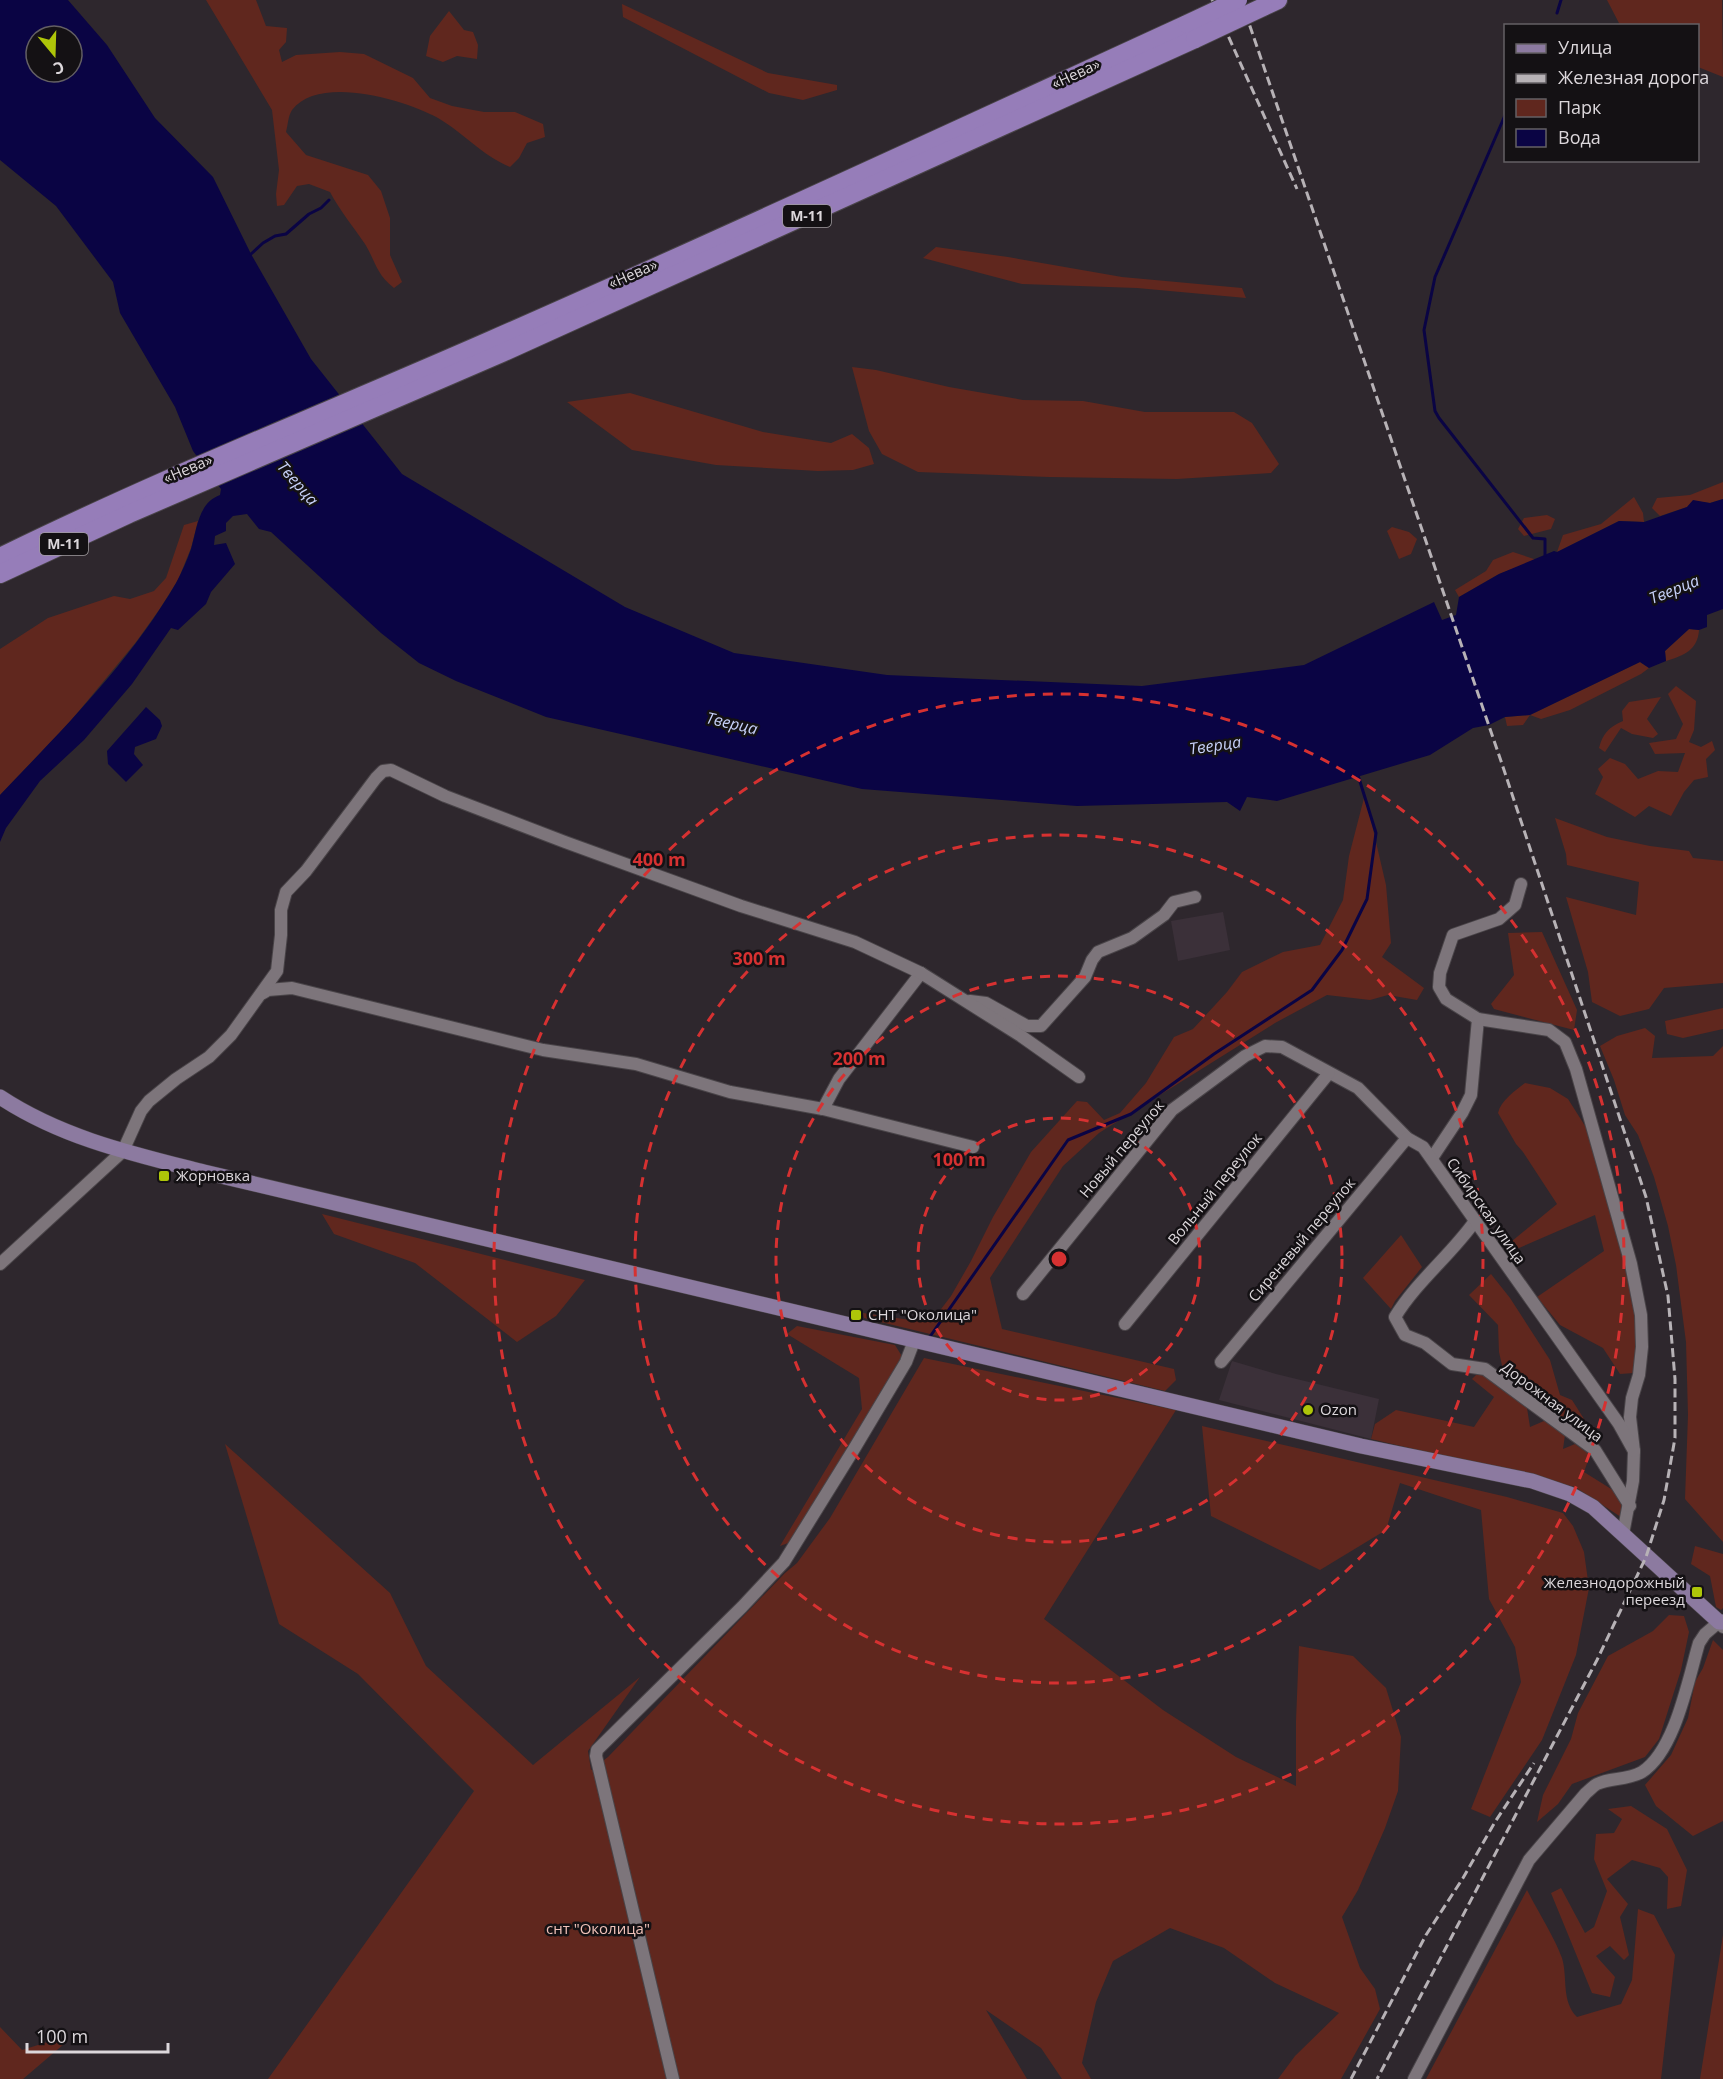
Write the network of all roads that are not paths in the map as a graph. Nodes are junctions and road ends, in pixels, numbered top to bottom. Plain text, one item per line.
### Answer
1 (1238, 0) edge
2 (1271, 3) edge
3 (1191, 31) junction
4 (124, 507) junction
5 (0, 556) edge
6 (0, 574) edge
7 (1521, 884) dead end
8 (1195, 897) dead end
9 (921, 973) junction
10 (263, 993) junction
11 (963, 1000) junction
12 (1478, 1019) junction
13 (1264, 1046) joint
14 (1329, 1072) junction
15 (1079, 1077) dead end
16 (0, 1097) edge
17 (823, 1108) junction
18 (1407, 1138) junction
19 (973, 1147) dead end
20 (123, 1151) junction
21 (1432, 1158) junction
22 (1475, 1221) junction
23 (0, 1264) edge
24 (1023, 1294) dead end
25 (1125, 1324) dead end
26 (914, 1341) junction
27 (1221, 1362) dead end
28 (1634, 1451) junction
29 (1630, 1506) junction
30 (1623, 1534) junction
31 (1722, 1624) edge
32 (673, 2079) edge
33 (1414, 2079) edge

1 - 3 highway, «Нева» / М-11, bridge
2 - 3 highway, «Нева» / М-11, bridge
3 - 4 highway, «Нева» / М-11
4 - 5 highway, «Нева» / М-11
4 - 6 highway, «Нева» / М-11
7 - 12 street
8 - 11 street
9 - 10 street
9 - 11 street
9 - 17 street
10 - 17 street
10 - 20 street
11 - 15 street
12 - 21 street
12 - 28 street
13 - 14 street, Сибирская улица
13 - 24 street, Новый переулок
14 - 18 street, Сибирская улица
14 - 25 street, Вольный переулок
16 - 20 main road
17 - 19 street
18 - 21 street, Сибирская улица
18 - 27 street, Сиреневый переулок
20 - 23 street
20 - 26 main road
21 - 22 street, Сибирская улица
22 - 28 street, Сибирская улица
22 - 29 street, Дорожная улица
26 - 30 main road
26 - 32 street
28 - 29 street
29 - 30 street
30 - 31 main road
31 - 33 street

